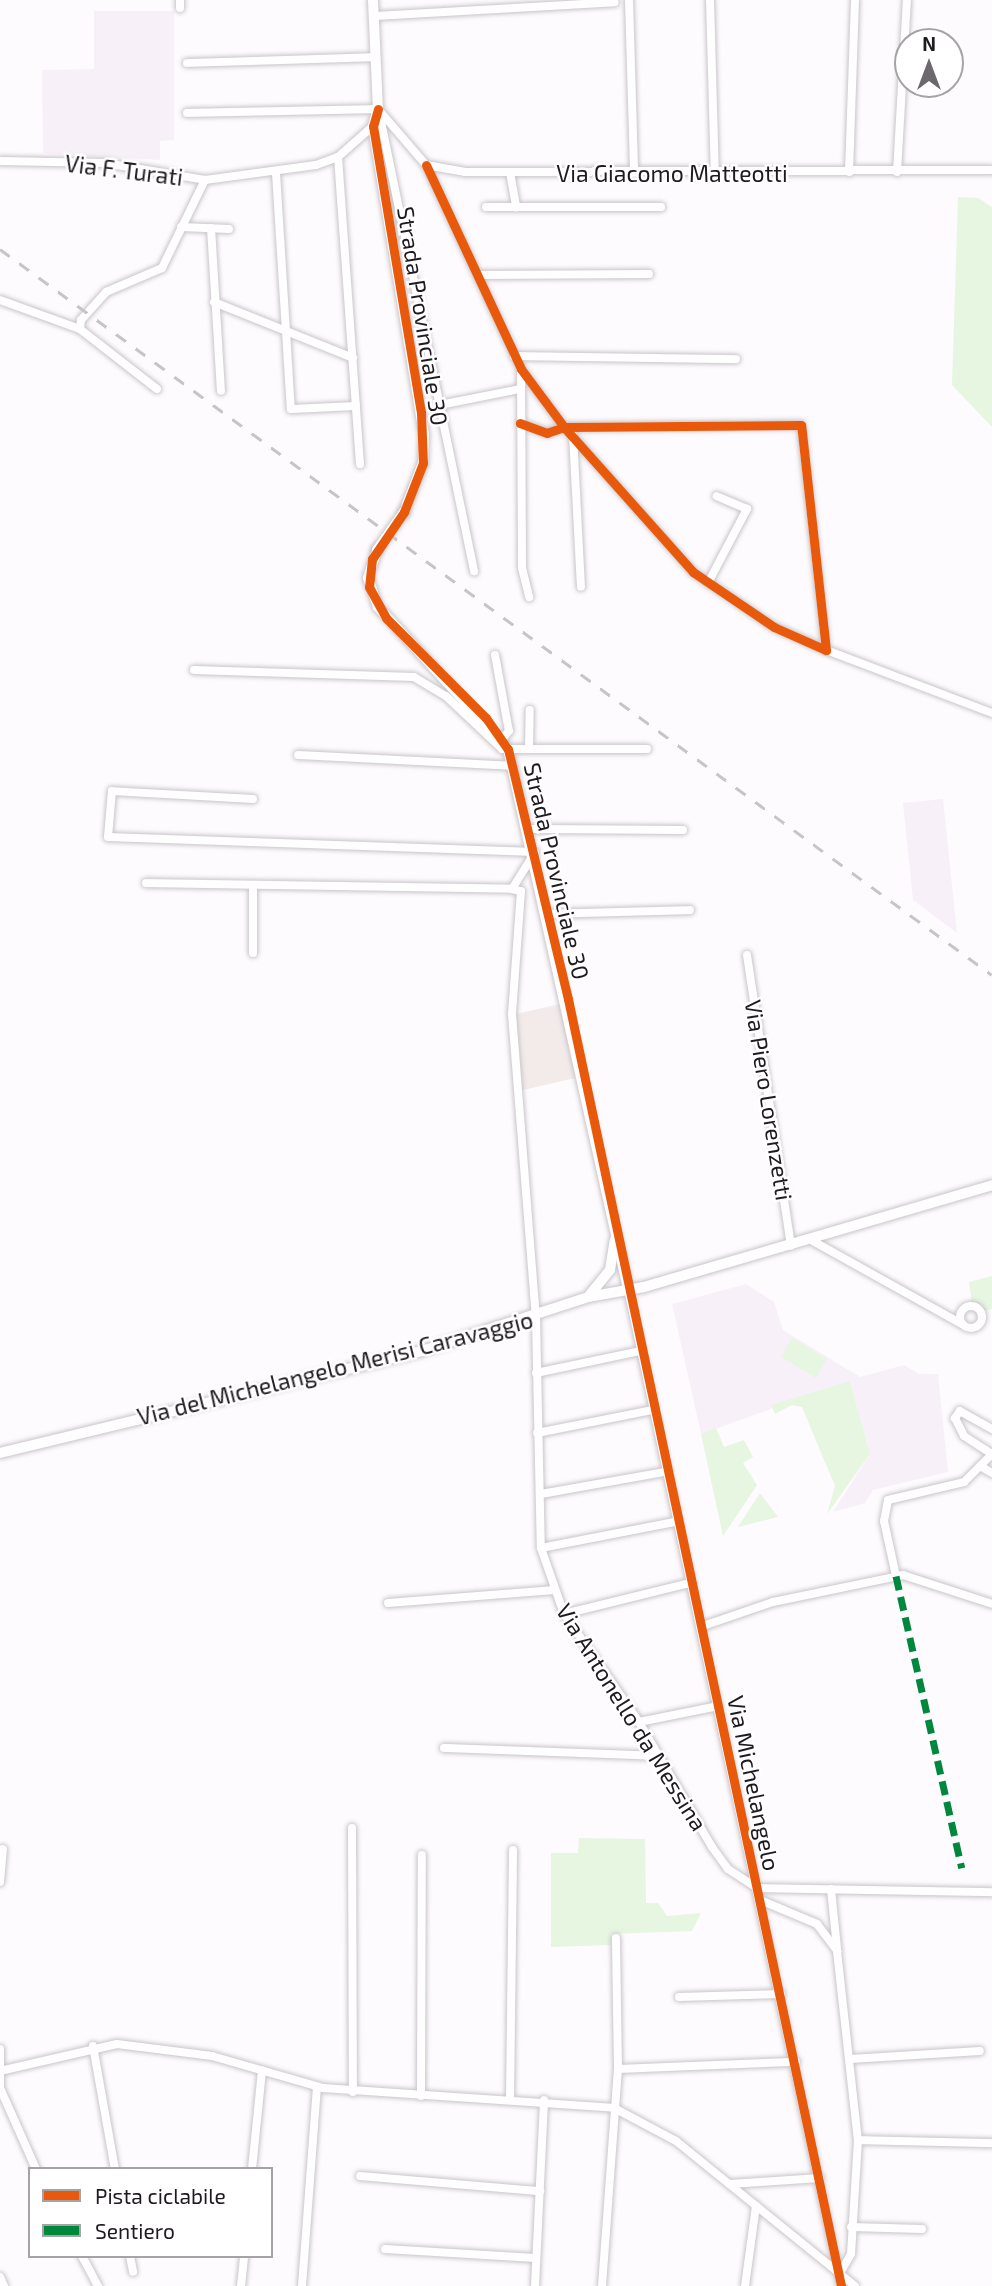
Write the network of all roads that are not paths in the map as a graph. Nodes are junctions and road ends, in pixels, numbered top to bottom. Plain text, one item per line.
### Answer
1 (373, 0) edge
2 (629, 0) edge
3 (710, 0) edge
4 (855, 0) edge
5 (907, 0) edge
6 (575, 2) edge
7 (615, 2) edge
8 (487, 5) edge
9 (374, 16) junction
10 (376, 57) junction
11 (187, 63) dead end
12 (378, 109) junction
13 (187, 113) dead end
14 (373, 126) junction
15 (338, 157) junction
16 (0, 161) edge
17 (426, 165) junction
18 (992, 170) edge
19 (849, 172) junction
20 (897, 172) junction
21 (276, 173) junction
22 (510, 173) junction
23 (634, 173) junction
24 (715, 174) junction
25 (205, 180) junction
26 (486, 207) dead end
27 (516, 207) junction
28 (661, 207) dead end
29 (181, 227) junction
30 (211, 228) junction
31 (229, 229) dead end
32 (649, 274) dead end
33 (478, 275) junction
34 (0, 300) edge
35 (214, 302) junction
36 (80, 329) junction
37 (286, 331) junction
38 (514, 356) junction
39 (353, 358) junction
40 (736, 359) dead end
41 (521, 369) junction
42 (157, 388) dead end
43 (520, 389) junction
44 (221, 391) dead end
45 (440, 405) junction
46 (356, 406) junction
47 (520, 424) junction
48 (564, 427) junction
49 (573, 435) junction
50 (360, 464) dead end
51 (717, 496) dead end
52 (474, 571) dead end
53 (708, 583) junction
54 (581, 587) dead end
55 (529, 597) dead end
56 (826, 650) junction
57 (495, 655) dead end
58 (194, 670) dead end
59 (530, 710) dead end
60 (992, 713) edge
61 (502, 739) junction
62 (508, 749) junction
63 (529, 749) junction
64 (647, 749) dead end
65 (298, 755) dead end
66 (512, 766) junction
67 (253, 799) dead end
68 (529, 829) junction
69 (683, 830) dead end
70 (535, 852) junction
71 (146, 883) dead end
72 (253, 885) junction
73 (512, 888) junction
74 (690, 910) dead end
75 (548, 914) junction
76 (253, 953) dead end
77 (747, 956) dead end
78 (992, 1185) edge
79 (616, 1237) junction
80 (811, 1240) junction
81 (791, 1245) junction
82 (628, 1289) junction
83 (587, 1297) junction
84 (537, 1318) junction
85 (962, 1324) dead end
86 (640, 1351) junction
87 (536, 1373) junction
88 (652, 1410) junction
89 (992, 1429) edge
90 (537, 1433) junction
91 (0, 1453) edge
92 (992, 1454) edge
93 (980, 1466) junction
94 (665, 1472) junction
95 (992, 1473) edge
96 (541, 1494) junction
97 (675, 1522) junction
98 (541, 1548) junction
99 (896, 1576) junction
100 (689, 1583) junction
101 (554, 1590) junction
102 (388, 1603) dead end
103 (992, 1604) edge
104 (564, 1614) junction
105 (700, 1627) junction
106 (718, 1706) junction
107 (639, 1722) junction
108 (444, 1748) dead end
109 (659, 1756) junction
110 (352, 1828) dead end
111 (3, 1849) dead end
112 (513, 1850) dead end
113 (422, 1855) dead end
114 (0, 1882) edge
115 (757, 1888) junction
116 (831, 1889) junction
117 (992, 1892) edge
118 (760, 1900) junction
119 (616, 1938) dead end
120 (837, 1951) junction
121 (781, 1994) junction
122 (680, 1997) dead end
123 (93, 2046) junction
124 (0, 2049) edge
125 (980, 2051) dead end
126 (850, 2059) junction
127 (796, 2062) junction
128 (618, 2068) junction
129 (0, 2071) edge
130 (262, 2071) junction
131 (317, 2087) junction
132 (353, 2092) junction
133 (421, 2096) junction
134 (510, 2099) junction
135 (544, 2100) junction
136 (614, 2108) junction
137 (858, 2140) junction
138 (992, 2143) edge
139 (35, 2167) edge
140 (115, 2167) edge
141 (252, 2167) edge
142 (360, 2176) dead end
143 (820, 2178) junction
144 (730, 2183) junction
145 (540, 2191) junction
146 (756, 2206) junction
147 (851, 2227) junction
148 (922, 2228) dead end
149 (385, 2249) dead end
150 (83, 2258) edge
151 (130, 2258) edge
152 (244, 2258) edge
153 (536, 2258) junction
154 (133, 2272) dead end
155 (839, 2275) junction
156 (0, 2277) edge
157 (4, 2286) edge
158 (98, 2286) edge
159 (241, 2286) edge
160 (302, 2286) edge
161 (535, 2286) edge
162 (602, 2286) edge
163 (745, 2286) edge
164 (841, 2286) edge
165 (855, 2286) edge

1 - 9 street, Strada Provinciale 30
2 - 23 street
3 - 24 street
4 - 19 street
5 - 20 street
6 - 7 street
6 - 8 street
8 - 9 street
9 - 10 street, Strada Provinciale 30
10 - 11 street
10 - 12 street, Strada Provinciale 30
12 - 13 street
12 - 14 street, Strada Provinciale 30
12 - 17 street
12 - 45 street
14 - 15 street
14 - 61 street, Strada Provinciale 30, bridge
15 - 21 street, Via F. Turati
15 - 39 street
16 - 25 street, Via F. Turati
17 - 22 street, Via Giacomo Matteotti
17 - 33 street
18 - 20 street, Via Giacomo Matteotti
19 - 20 street, Via Giacomo Matteotti
19 - 24 street, Via Giacomo Matteotti
21 - 25 street, Via F. Turati
21 - 37 street
22 - 23 street, Via Giacomo Matteotti
22 - 27 street
23 - 24 street, Via Giacomo Matteotti
25 - 29 street
26 - 27 street
27 - 28 street
29 - 30 street
29 - 36 street
30 - 31 street
30 - 35 street
32 - 33 street
33 - 38 street
34 - 36 street
35 - 37 street
35 - 44 street
36 - 42 street
37 - 39 street
37 - 46 street
38 - 40 street
38 - 41 street
39 - 46 street
41 - 43 street
41 - 48 street
43 - 45 street
43 - 47 street
45 - 52 street
46 - 50 street
47 - 48 street
47 - 55 street
48 - 49 street
48 - 56 street
49 - 53 street
49 - 54 street
51 - 53 street
53 - 56 street
56 - 60 street
57 - 61 street
58 - 62 street
59 - 63 street
61 - 62 street, Strada Provinciale 30
62 - 63 street
62 - 66 street, Strada Provinciale 30
63 - 64 street
65 - 66 street
66 - 68 street, Strada Provinciale 30
67 - 70 street
68 - 69 street
68 - 70 street, Strada Provinciale 30
70 - 73 street
70 - 75 street, Strada Provinciale 30
71 - 72 street
72 - 73 street
72 - 76 street
73 - 84 street, Via Antonello da Messina
74 - 75 street
75 - 79 street, Strada Provinciale 30
77 - 81 street, Via Piero Lorenzetti
78 - 80 street, Via del Michelangelo Merisi Caravaggio
79 - 82 street, Strada Provinciale 30
79 - 83 street
80 - 81 street, Via del Michelangelo Merisi Caravaggio
80 - 85 street
81 - 82 street, Via del Michelangelo Merisi Caravaggio
82 - 83 street, Via del Michelangelo Merisi Caravaggio
82 - 86 street, Via Michelangelo
83 - 84 street, Via del Michelangelo Merisi Caravaggio
84 - 87 street, Via Antonello da Messina
84 - 91 street, Via del Michelangelo Merisi Caravaggio
86 - 87 street
86 - 88 street, Via Michelangelo
87 - 90 street, Via Antonello da Messina
88 - 90 street
88 - 94 street, Via Michelangelo
89 - 92 street
90 - 96 street, Via Antonello da Messina
92 - 93 street
93 - 95 street
93 - 99 street
94 - 96 street
94 - 97 street, Via Michelangelo
96 - 98 street, Via Antonello da Messina
97 - 98 street
97 - 100 street, Via Michelangelo
98 - 101 street, Via Antonello da Messina
99 - 103 street
99 - 105 street
100 - 104 street
100 - 105 street, Via Michelangelo
101 - 102 street
101 - 104 street, Via Antonello da Messina
104 - 107 street, Via Antonello da Messina
105 - 106 street, Via Michelangelo
106 - 107 street
106 - 115 street, Via Michelangelo
107 - 109 street, Via Antonello da Messina
108 - 109 street
109 - 115 street, Via Antonello da Messina
110 - 132 street
111 - 114 street
112 - 134 street
113 - 133 street
115 - 116 street
115 - 118 street, Via Michelangelo
116 - 117 street
116 - 120 street
118 - 120 street
118 - 121 street, Via Michelangelo
119 - 128 street
120 - 126 street
121 - 122 street
121 - 127 street, Via Michelangelo
123 - 129 street
123 - 130 street
123 - 140 street
124 - 129 street
125 - 126 street
126 - 137 street
127 - 128 street
127 - 143 street, Via Michelangelo
128 - 136 street
129 - 139 street
130 - 131 street
130 - 141 street
131 - 132 street
131 - 160 street
132 - 133 street
133 - 134 street
134 - 135 street
135 - 136 street
135 - 145 street
136 - 144 street
136 - 162 street
137 - 138 street
137 - 147 street
142 - 145 street
143 - 144 street
143 - 155 street, Via Michelangelo
144 - 146 street
145 - 153 street
146 - 155 street
146 - 163 street
147 - 148 street
147 - 155 street
149 - 153 street
150 - 158 street
151 - 154 street
152 - 159 street
153 - 161 street
155 - 164 street, Via Michelangelo
155 - 165 street
156 - 157 street

